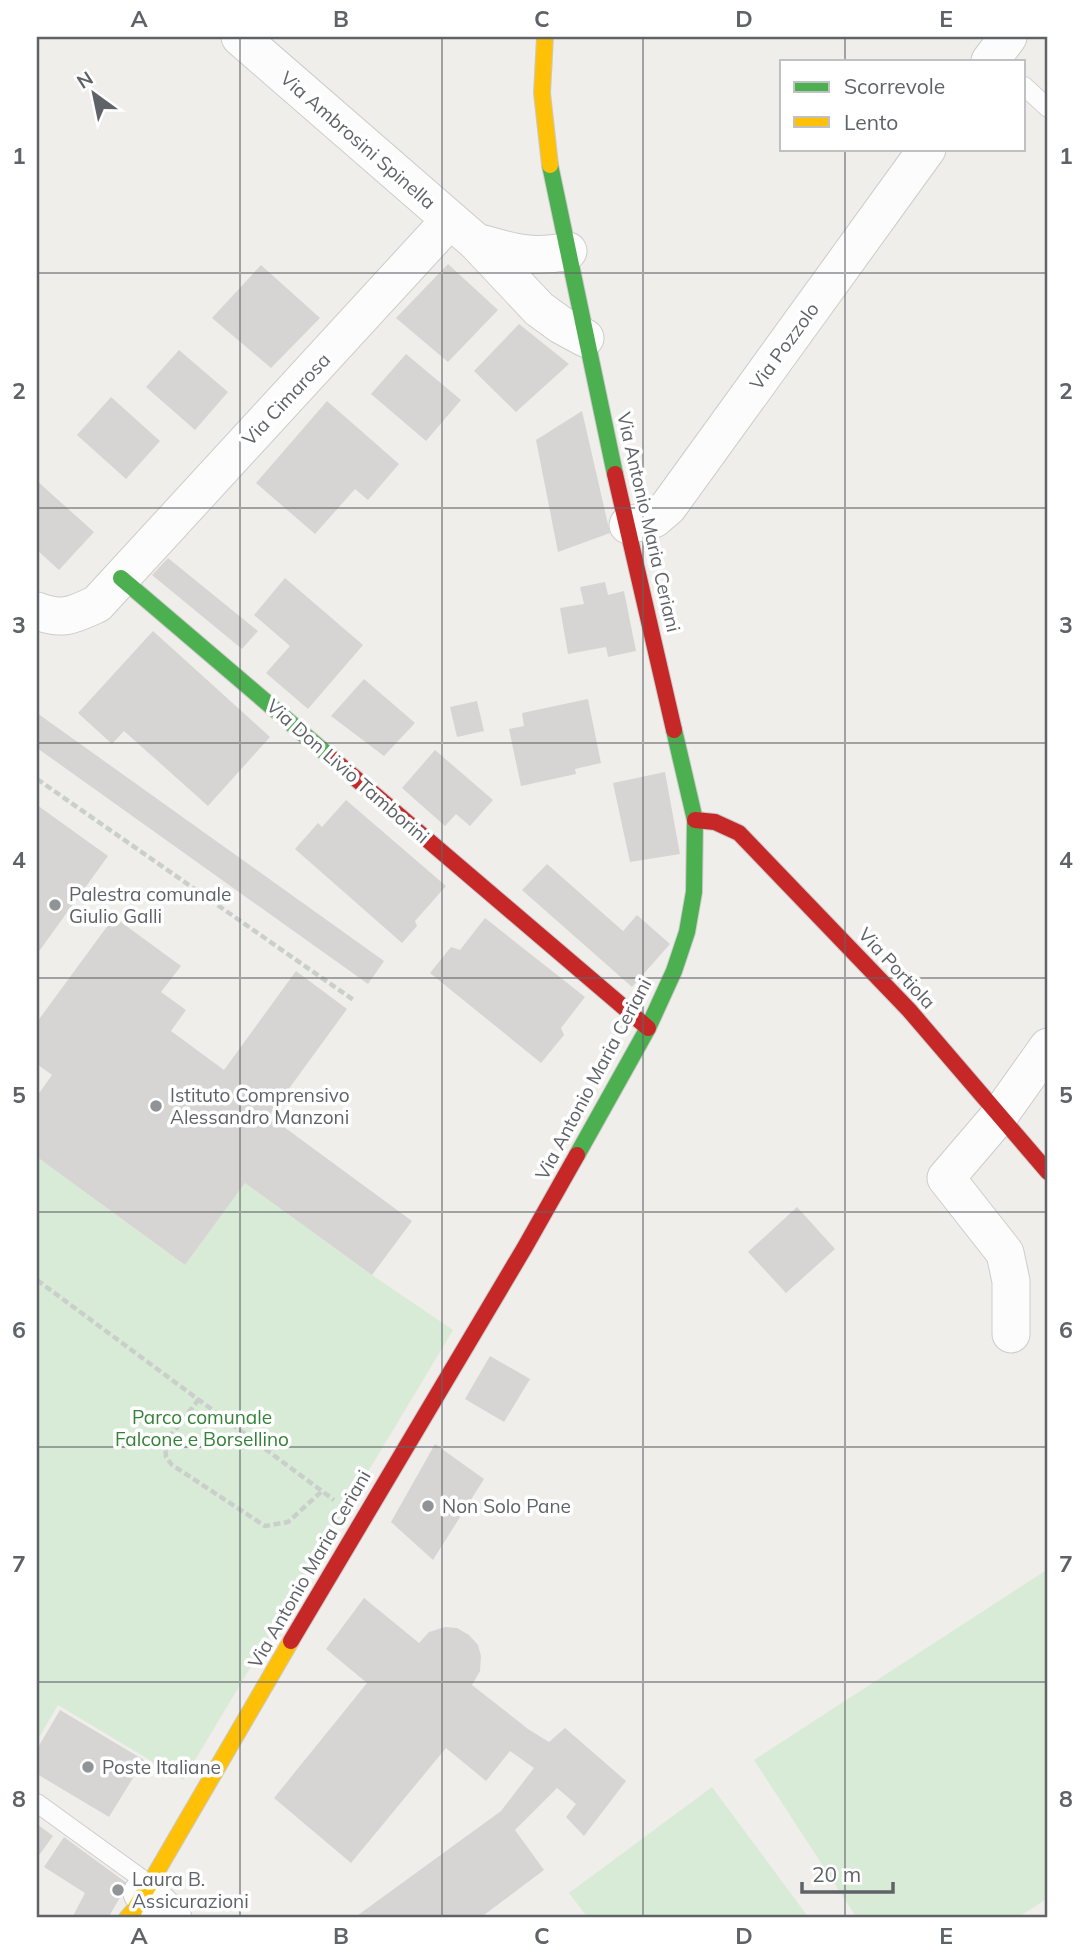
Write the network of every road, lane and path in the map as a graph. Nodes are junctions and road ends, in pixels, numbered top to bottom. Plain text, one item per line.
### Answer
1 (240, 37) edge
2 (545, 37) edge
3 (1026, 88) edge
4 (1048, 108) edge
5 (926, 150) edge
6 (463, 231) junction
7 (568, 251) junction
8 (585, 338) junction
9 (628, 525) junction
10 (121, 578) junction
11 (37, 611) edge
12 (37, 779) edge
13 (695, 820) junction
14 (355, 1001) dead end
15 (648, 1028) junction
16 (1048, 1047) edge
17 (999, 1116) junction
18 (1048, 1172) edge
19 (37, 1280) edge
20 (1011, 1334) dead end
21 (199, 1399) junction
22 (322, 1491) junction
23 (333, 1499) dead end
24 (37, 1803) edge
25 (138, 1905) edge
26 (173, 1918) edge

1 - 6 street, Via Ambrosini Spinella
2 - 7 street, Via Antonio Maria Ceriani
3 - 4 lane
5 - 9 street, Via Pozzolo
6 - 7 street, Via Ambrosini Spinella
6 - 8 street, Via Ambrosini Spinella
6 - 10 street, Via Cimarosa
7 - 8 street, Via Antonio Maria Ceriani
8 - 9 street, Via Antonio Maria Ceriani
9 - 13 street, Via Antonio Maria Ceriani
10 - 11 street
10 - 15 street, Via Don Livio Tamborini
12 - 14 path
13 - 15 street, Via Antonio Maria Ceriani
13 - 17 street, Via Portiola
15 - 25 street, Via Antonio Maria Ceriani
16 - 17 street
17 - 18 street, Via Portiola
17 - 20 street
19 - 21 path
21 - 22 path
21 - 22 path
22 - 23 path
24 - 25 lane
25 - 26 street

